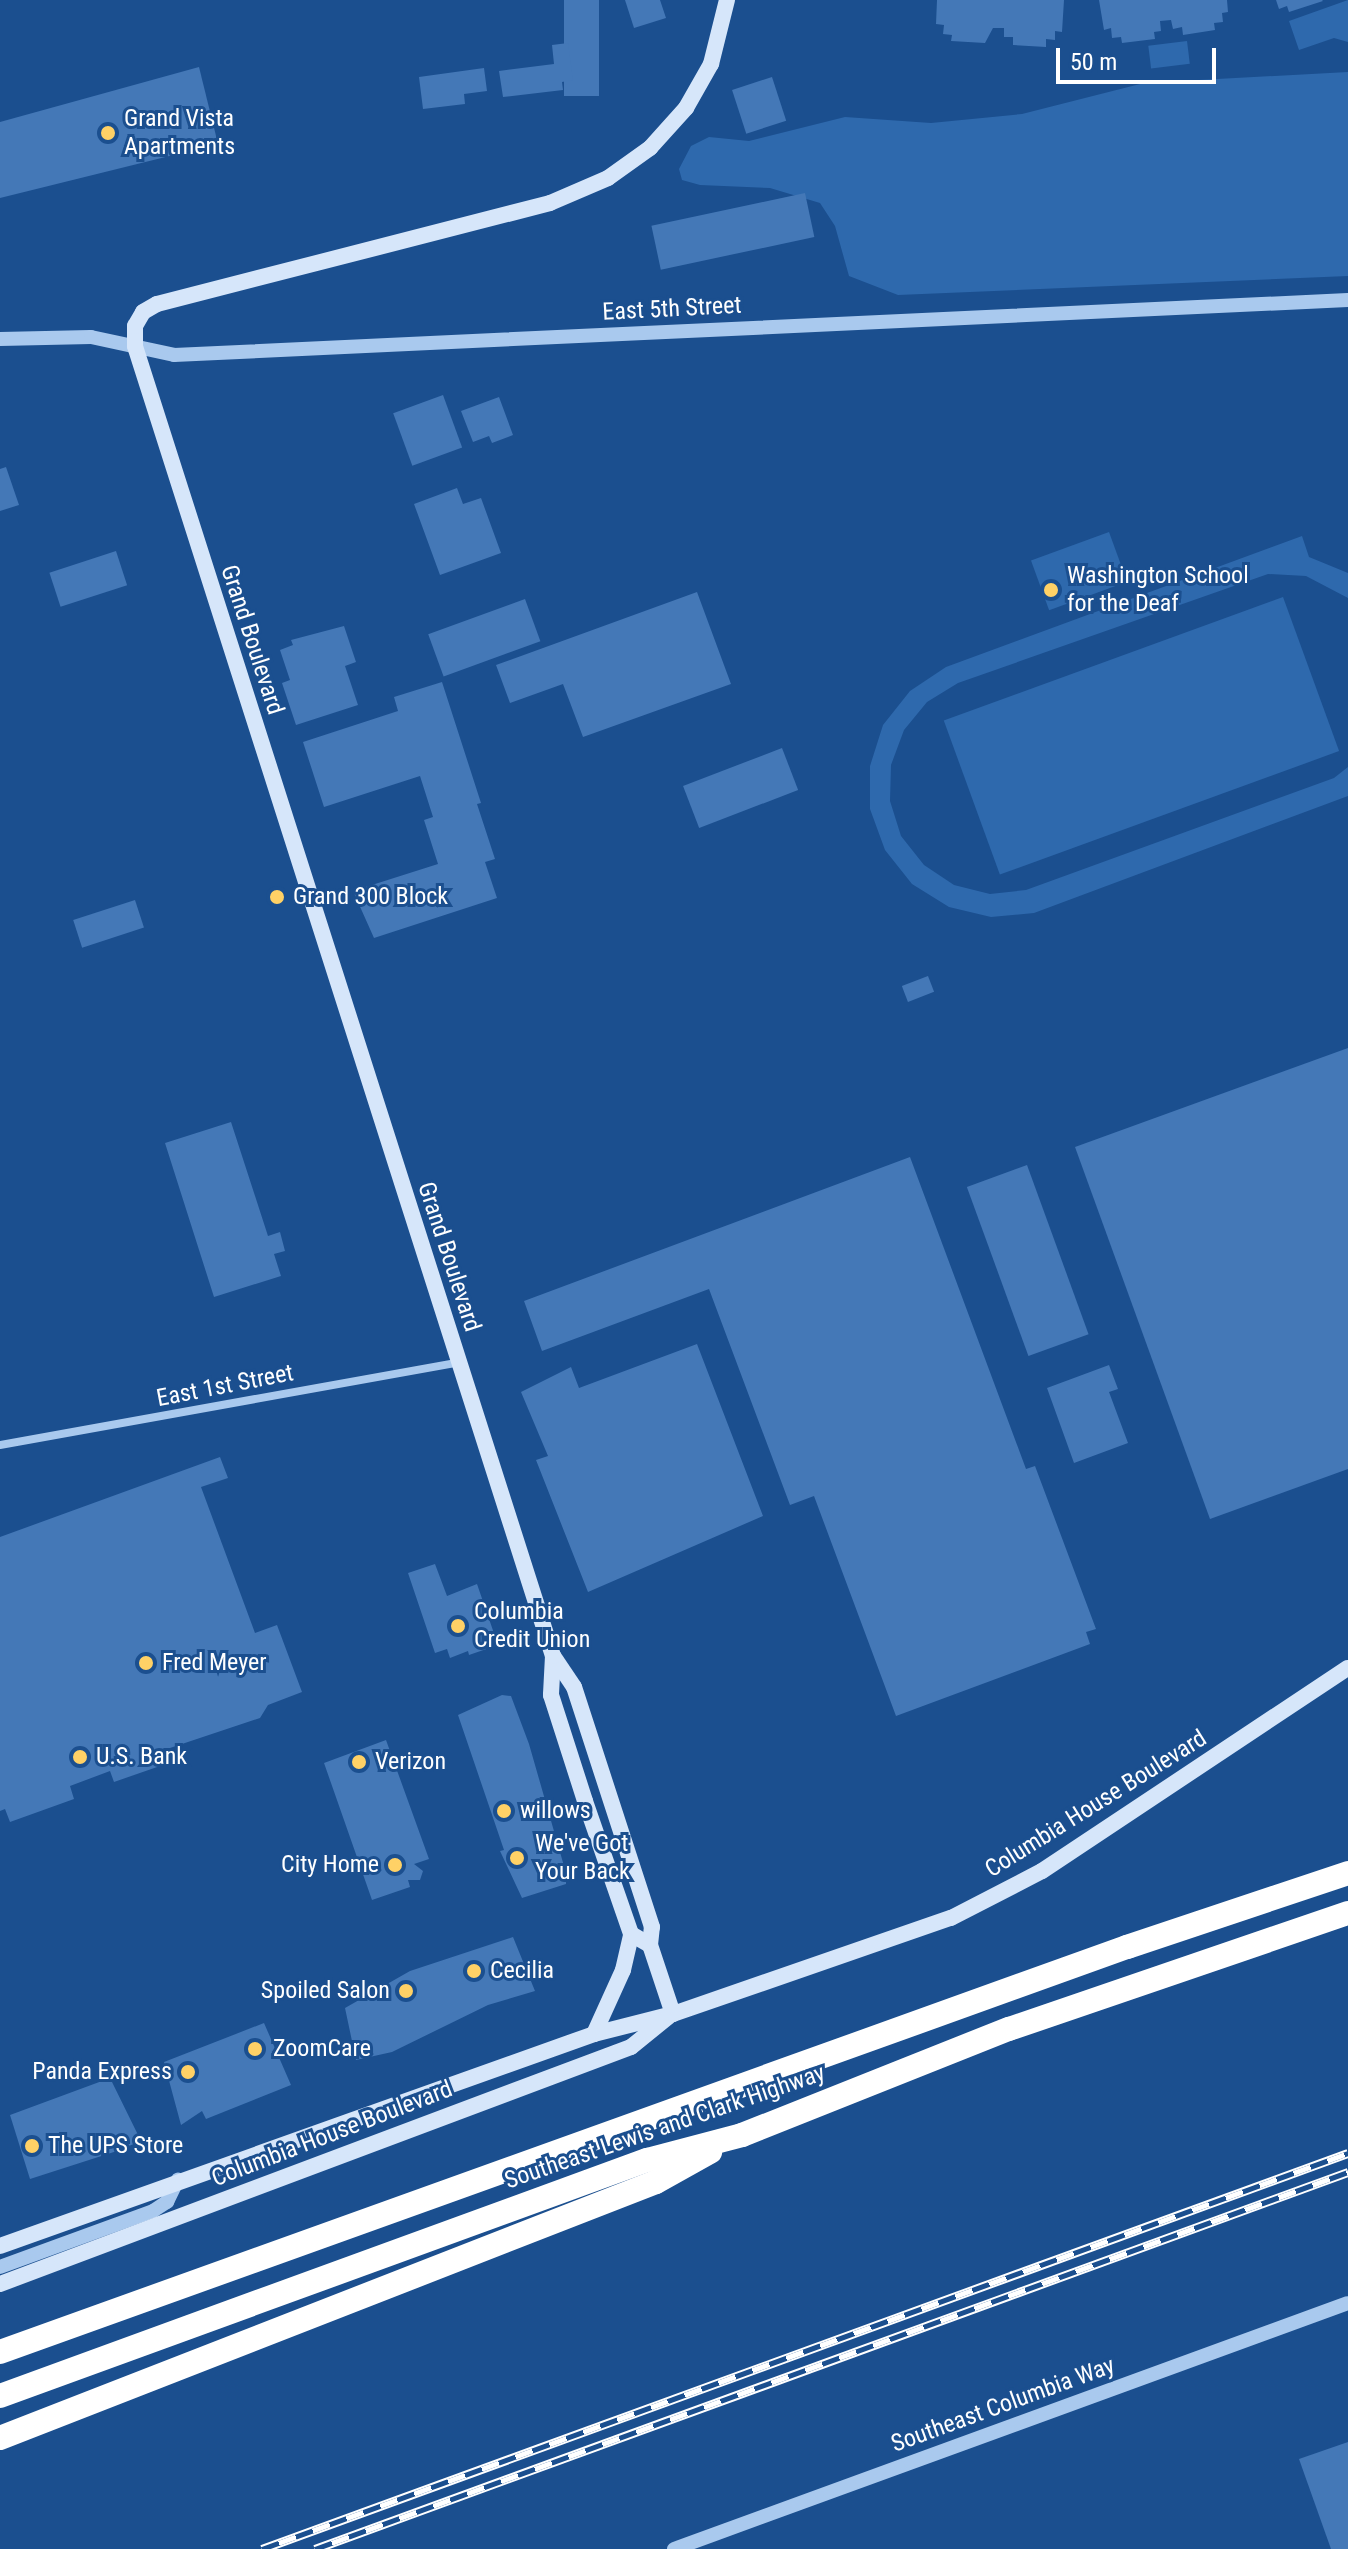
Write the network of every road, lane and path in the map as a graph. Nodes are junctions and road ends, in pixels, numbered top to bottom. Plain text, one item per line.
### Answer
1 (727, 0) edge
2 (1348, 300) edge
3 (0, 339) edge
4 (135, 346) junction
5 (458, 1363) junction
6 (0, 1445) edge
7 (553, 1656) junction
8 (1348, 1668) edge
9 (1348, 1873) edge
10 (1348, 1913) edge
11 (631, 1934) junction
12 (650, 1945) junction
13 (673, 2014) junction
14 (594, 2034) junction
15 (742, 2135) junction
16 (178, 2179) junction
17 (0, 2246) edge
18 (0, 2267) edge
19 (0, 2284) edge
20 (1348, 2303) edge
21 (0, 2352) edge
22 (0, 2396) edge
23 (0, 2438) edge
24 (674, 2549) edge

1 - 4 main road
2 - 4 street, East 5th Street
3 - 4 street, East 5th Street
4 - 5 main road, Grand Boulevard
5 - 6 street, East 1st Street
5 - 7 main road, Grand Boulevard
7 - 11 main road, Grand Boulevard
7 - 12 main road, Grand Boulevard
8 - 13 main road, Columbia House Boulevard
9 - 21 highway, Southeast Lewis and Clark Highway
10 - 15 highway, Southeast Lewis and Clark Highway
11 - 12 main road
11 - 14 main road
12 - 13 main road, Grand Boulevard
13 - 14 main road, Columbia House Boulevard
13 - 19 main road, Columbia House Boulevard
14 - 16 main road, Columbia House Boulevard
15 - 22 highway, Southeast Lewis and Clark Highway
15 - 23 highway
16 - 17 main road, Columbia House Boulevard
16 - 18 street
20 - 24 street, Southeast Columbia Way

